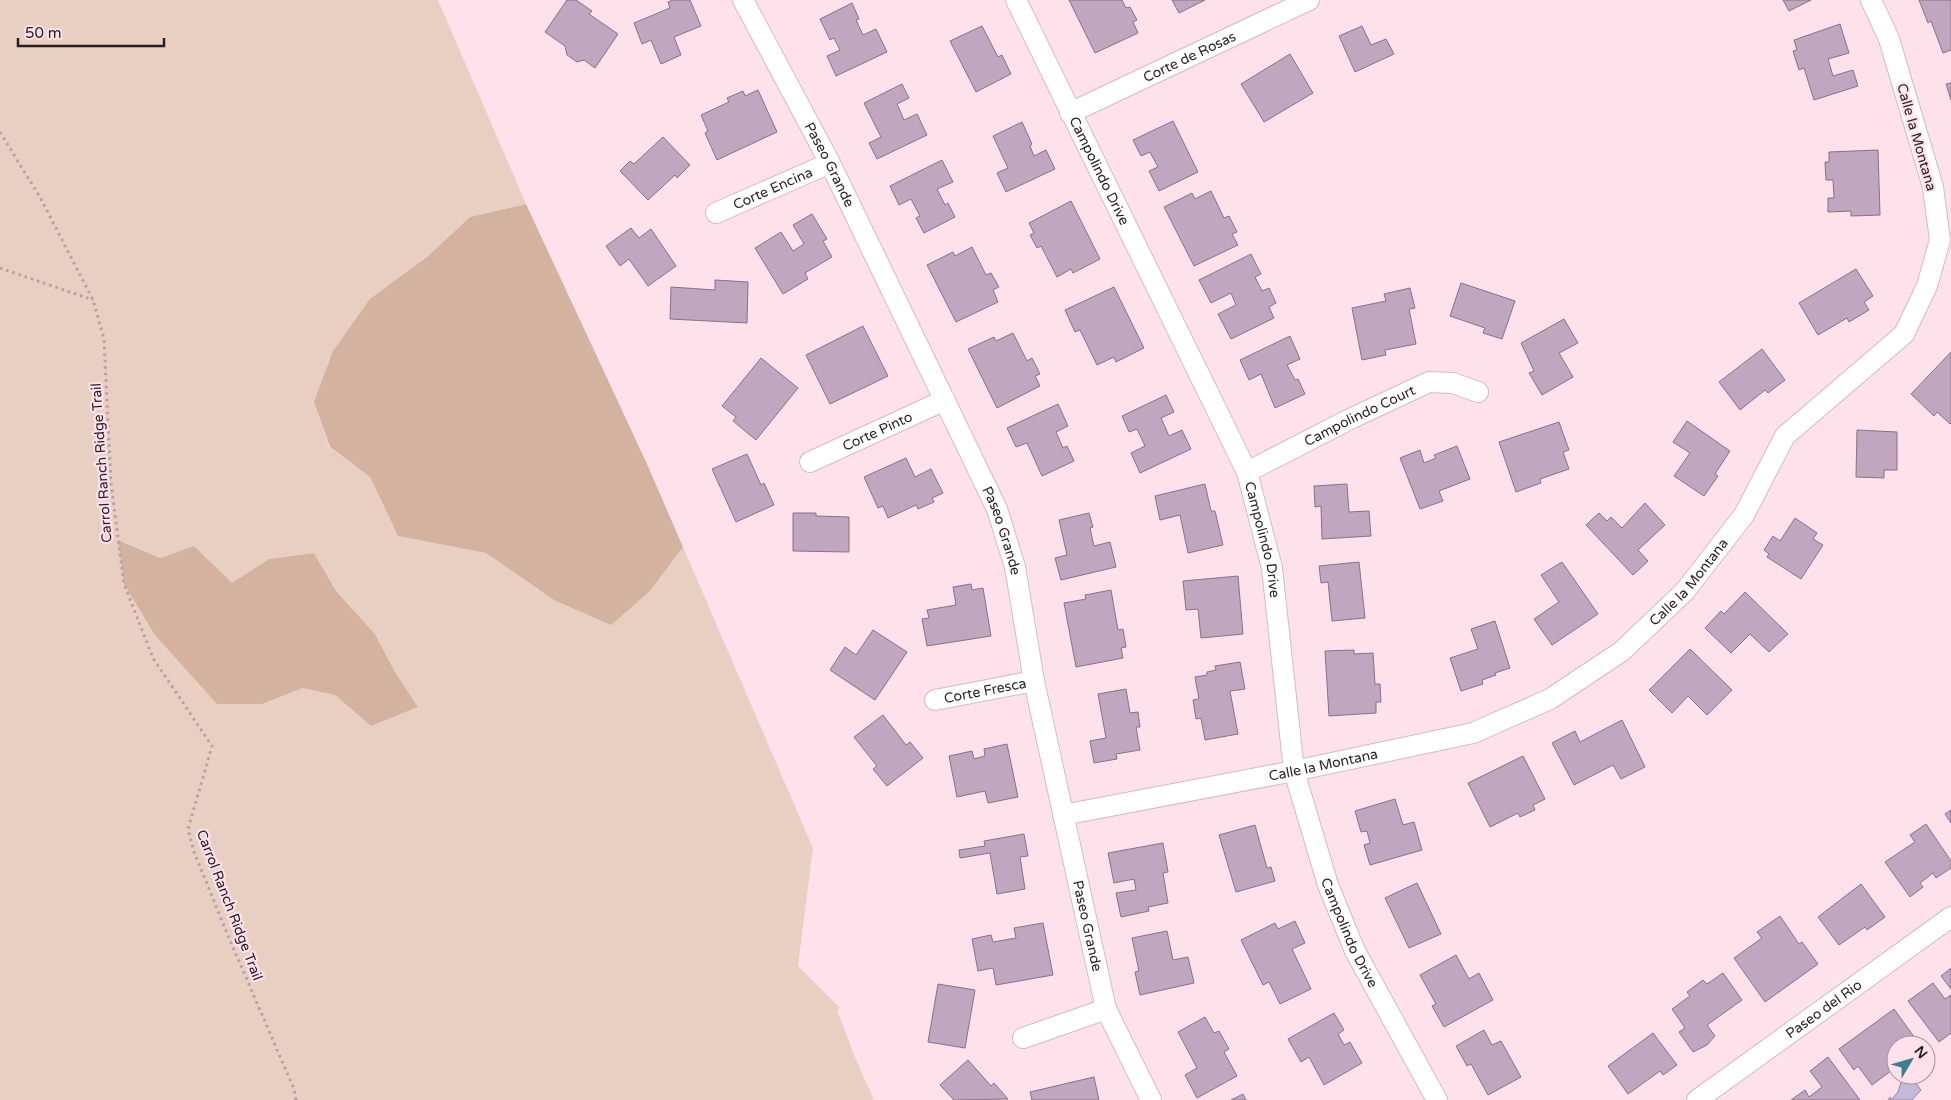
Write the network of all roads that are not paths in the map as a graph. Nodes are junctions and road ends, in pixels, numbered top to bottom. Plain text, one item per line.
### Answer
1 (743, 0) edge
2 (1016, 0) edge
3 (1310, 0) edge
4 (1871, 0) edge
5 (1070, 113) junction
6 (830, 163) junction
7 (716, 213) dead end
8 (1478, 392) dead end
9 (945, 400) junction
10 (810, 462) dead end
11 (1247, 472) junction
12 (1034, 681) junction
13 (936, 700) dead end
14 (1294, 771) junction
15 (1063, 815) junction
16 (1951, 917) edge
17 (1106, 1009) junction
18 (1023, 1038) dead end
19 (1151, 1100) edge
20 (1437, 1100) edge
21 (1697, 1100) edge

1 - 6 street, Paseo Grande
2 - 5 street, Campolindo Drive
3 - 5 street, Corte de Rosas
4 - 14 street, Calle la Montana
5 - 11 street, Campolindo Drive
6 - 7 street, Corte Encina
6 - 9 street, Paseo Grande
8 - 11 street, Campolindo Court
9 - 10 street, Corte Pinto
9 - 12 street, Paseo Grande
11 - 14 street, Campolindo Drive
12 - 13 street, Corte Fresca
12 - 15 street, Paseo Grande
14 - 15 street, Calle la Montana
14 - 20 street, Campolindo Drive
15 - 17 street, Paseo Grande
16 - 21 street, Paseo del Rio
17 - 18 street
17 - 19 street, Paseo Grande

